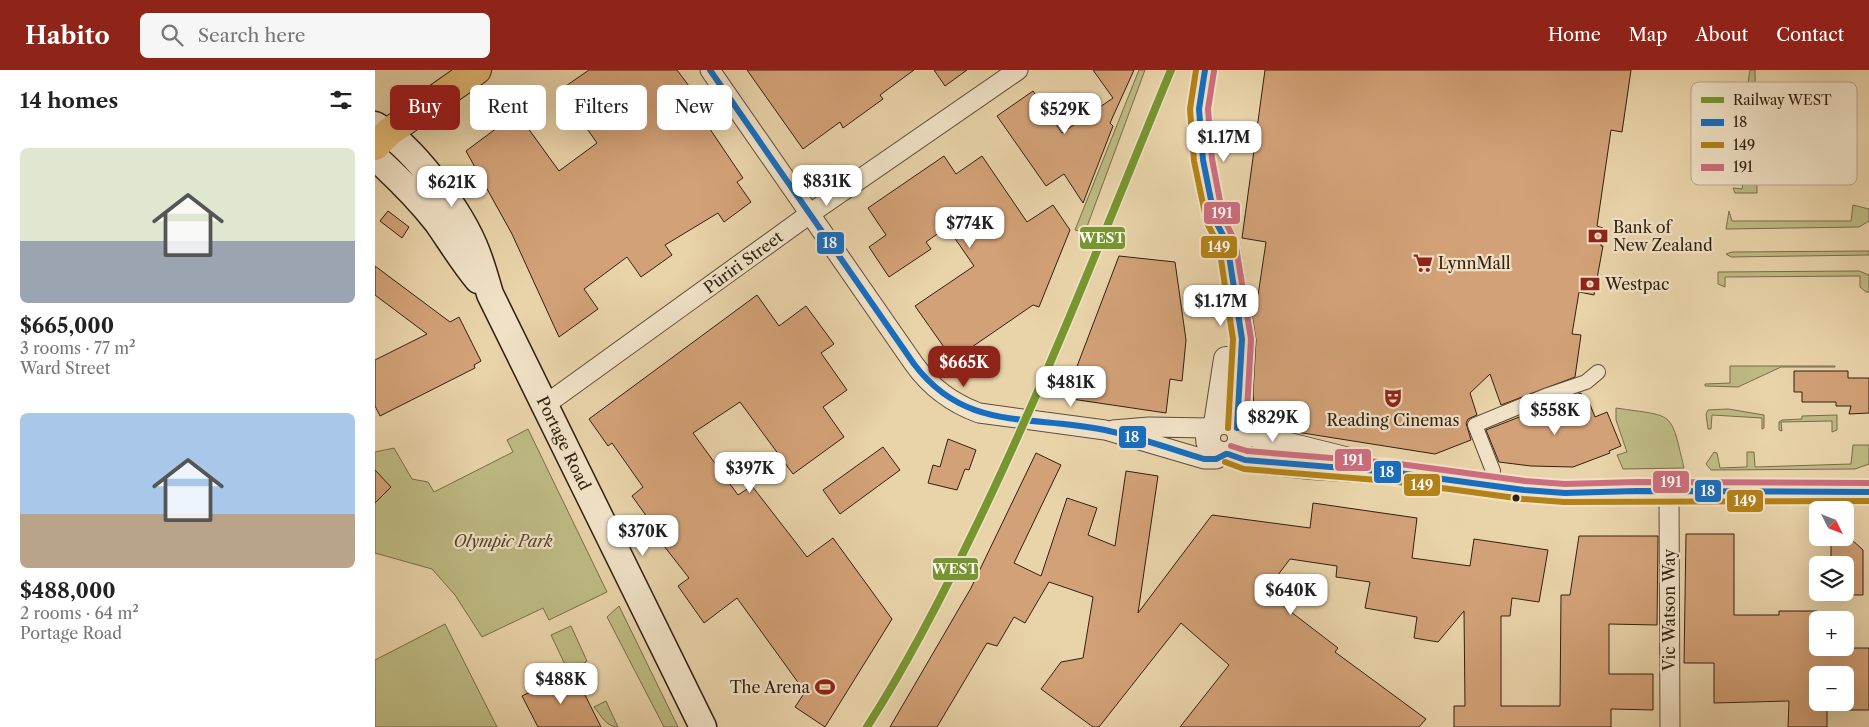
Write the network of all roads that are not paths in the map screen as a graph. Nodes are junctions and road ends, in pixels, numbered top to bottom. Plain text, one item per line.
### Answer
1 (477, 70) edge
2 (710, 70) edge
3 (1017, 70) edge
4 (1205, 70) edge
5 (380, 135) edge
6 (375, 157) edge
7 (811, 213) junction
8 (490, 294) junction
9 (1597, 372) dead end
10 (545, 405) junction
11 (1225, 427) junction
12 (1105, 430) junction
13 (1227, 454) junction
14 (1493, 471) dead end
15 (1391, 472) junction
16 (1669, 492) junction
17 (1869, 492) edge
18 (703, 727) edge
19 (1670, 727) edge

1 - 5 main road
2 - 7 street
3 - 7 street, Pūriri Street
4 - 11 street
5 - 8 main road, Portage Road
6 - 8 main road, Portage Road
7 - 10 street, Pūriri Street
7 - 12 street
8 - 10 main road, Portage Road
9 - 14 street
10 - 18 main road, Portage Road
11 - 12 street
11 - 13 street
11 - 15 street
12 - 13 street
13 - 15 street
15 - 16 street
16 - 17 street
16 - 19 street, Vic Watson Way

